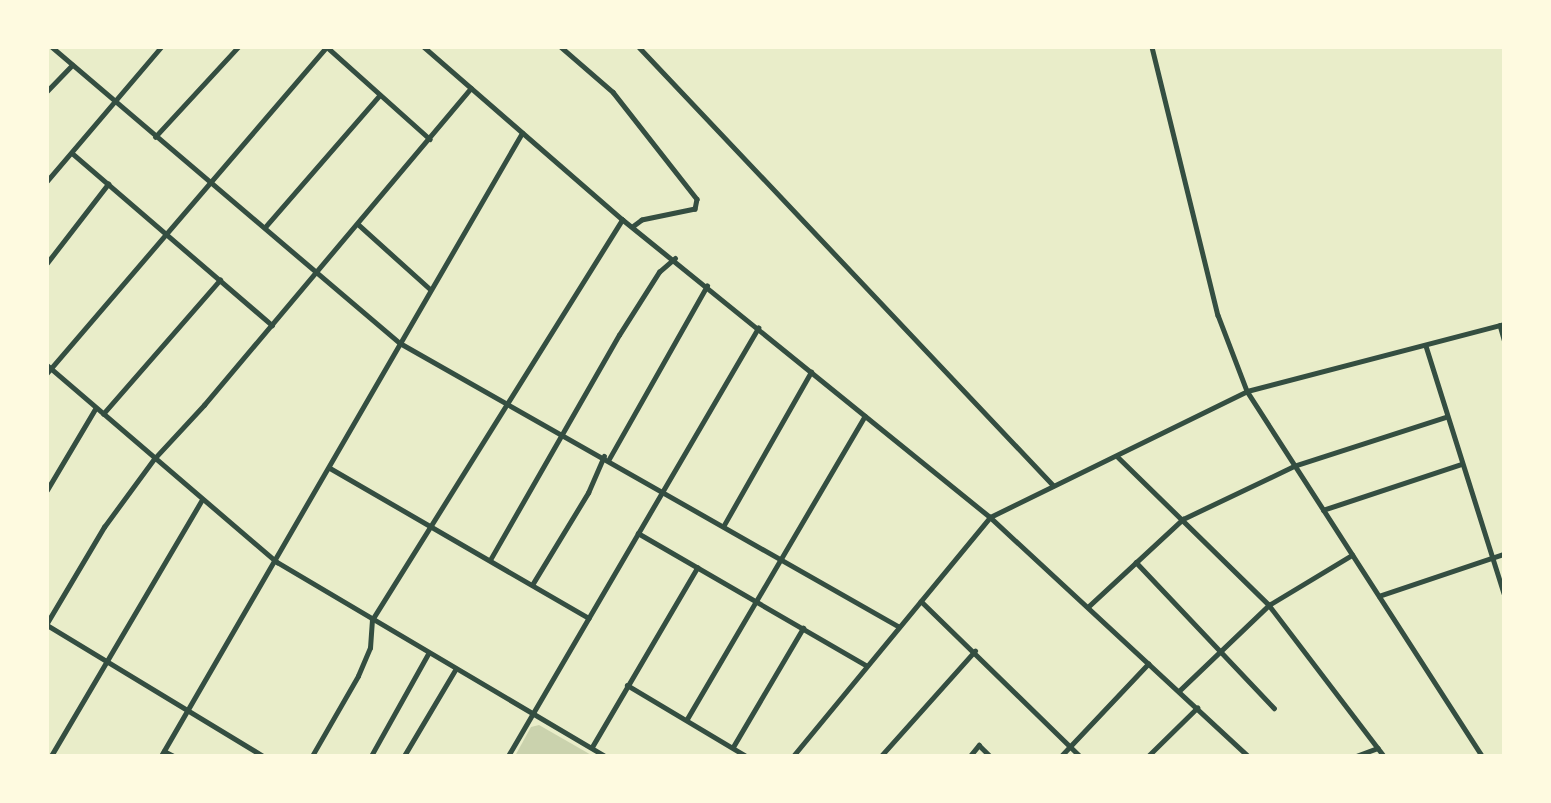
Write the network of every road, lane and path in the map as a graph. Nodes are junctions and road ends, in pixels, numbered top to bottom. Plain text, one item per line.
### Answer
1 (52, 47) edge
2 (237, 47) edge
3 (326, 47) edge
4 (561, 47) edge
5 (639, 47) edge
6 (1152, 47) edge
7 (158, 48) edge
8 (427, 48) edge
9 (72, 65) junction
10 (471, 88) junction
11 (47, 91) edge
12 (379, 96) junction
13 (114, 102) junction
14 (522, 133) junction
15 (155, 137) junction
16 (430, 139) junction
17 (72, 153) junction
18 (47, 181) edge
19 (209, 181) junction
20 (108, 184) junction
21 (622, 219) junction
22 (359, 225) junction
23 (266, 226) junction
24 (634, 226) junction
25 (163, 234) junction
26 (674, 258) junction
27 (47, 263) edge
28 (318, 270) junction
29 (220, 280) junction
30 (707, 286) junction
31 (430, 289) junction
32 (272, 325) junction
33 (1502, 325) edge
34 (758, 328) junction
35 (1504, 339) edge
36 (400, 343) junction
37 (1426, 346) junction
38 (49, 369) edge
39 (811, 372) junction
40 (1247, 391) junction
41 (507, 403) junction
42 (95, 409) junction
43 (103, 414) junction
44 (864, 416) junction
45 (1446, 417) junction
46 (562, 433) junction
47 (606, 457) junction
48 (1118, 457) junction
49 (154, 459) junction
50 (1461, 464) junction
51 (1294, 466) junction
52 (330, 468) junction
53 (1054, 485) junction
54 (664, 488) junction
55 (47, 490) edge
56 (202, 500) junction
57 (1323, 510) junction
58 (990, 517) junction
59 (1183, 519) junction
60 (430, 524) junction
61 (724, 525) junction
62 (638, 533) junction
63 (1504, 554) edge
64 (1352, 555) junction
65 (781, 558) junction
66 (1492, 558) junction
67 (490, 560) junction
68 (277, 562) junction
69 (1136, 562) junction
70 (697, 568) junction
71 (532, 585) junction
72 (1504, 593) edge
73 (1379, 596) junction
74 (757, 601) junction
75 (921, 601) junction
76 (1269, 605) junction
77 (1089, 606) junction
78 (589, 618) junction
79 (372, 620) junction
80 (47, 624) edge
81 (898, 626) junction
82 (803, 628) junction
83 (1222, 649) junction
84 (975, 651) junction
85 (428, 654) junction
86 (108, 661) junction
87 (1148, 664) junction
88 (866, 665) junction
89 (455, 670) junction
90 (627, 685) junction
91 (1179, 691) junction
92 (1197, 708) junction
93 (1274, 708) dead end
94 (189, 710) junction
95 (533, 712) junction
96 (687, 719) junction
97 (592, 747) junction
98 (733, 747) junction
99 (1069, 748) junction
100 (1378, 748) junction
101 (163, 753) edge
102 (51, 756) edge
103 (174, 756) edge
104 (263, 756) edge
105 (312, 756) edge
106 (372, 756) edge
107 (404, 756) edge
108 (508, 756) edge
109 (605, 756) edge
110 (747, 756) edge
111 (793, 756) edge
112 (881, 756) edge
113 (970, 756) edge
114 (990, 756) edge
115 (1061, 756) edge
116 (1080, 756) edge
117 (1148, 756) edge
118 (1248, 756) edge
119 (1356, 756) edge
120 (1384, 756) edge
121 (1482, 756) edge

1 - 9 street
2 - 15 street
3 - 12 street
3 - 19 street
4 - 24 street
5 - 53 street
6 - 40 street
7 - 13 street
8 - 10 street
9 - 11 street
9 - 13 street
10 - 14 street
10 - 16 street
12 - 16 street
12 - 23 street
13 - 15 street
13 - 17 street
14 - 21 street
14 - 31 street
15 - 19 street
16 - 22 street
17 - 18 street
17 - 20 street
19 - 23 street
19 - 25 street
20 - 25 street
20 - 27 street
21 - 24 street
21 - 41 street
22 - 28 street
22 - 31 street
23 - 28 street
24 - 26 street
25 - 29 street
25 - 38 street
26 - 30 street
26 - 46 street
28 - 32 street
28 - 36 street
29 - 32 street
29 - 43 street
30 - 34 street
30 - 47 street
31 - 36 street
32 - 49 street
33 - 35 street
33 - 37 street
34 - 39 street
34 - 54 street
36 - 41 street
36 - 52 street
37 - 40 street
37 - 45 street
38 - 42 street
39 - 44 street
39 - 61 street
40 - 48 street
40 - 51 street
41 - 46 street
41 - 60 street
42 - 43 street
42 - 55 street
43 - 49 street
44 - 58 street
44 - 65 street
45 - 50 street
45 - 51 street
46 - 47 street
46 - 67 street
47 - 54 street
47 - 71 street
48 - 53 street
48 - 59 street
49 - 56 street
49 - 80 street
50 - 57 street
50 - 66 street
51 - 57 street
51 - 59 street
52 - 60 street
52 - 68 street
53 - 58 street
54 - 61 street
54 - 62 street
56 - 68 street
56 - 86 street
57 - 64 street
58 - 75 street
58 - 77 street
59 - 69 street
59 - 76 street
60 - 67 street
60 - 79 street
61 - 65 street
62 - 70 street
62 - 78 street
63 - 66 street
64 - 73 street
64 - 76 street
65 - 74 street
65 - 81 street
66 - 72 street
66 - 73 street
67 - 71 street
68 - 79 street
68 - 94 street
69 - 77 street
69 - 83 street
70 - 74 street
70 - 90 street
71 - 78 street
73 - 121 street
74 - 82 street
74 - 96 street
75 - 81 street
75 - 84 street
76 - 83 street
76 - 100 street
77 - 87 street
78 - 95 street
79 - 85 street
79 - 105 street
80 - 86 street
81 - 88 street
82 - 88 street
82 - 98 street
83 - 91 street
83 - 93 street
84 - 99 street
84 - 112 street
85 - 89 street
85 - 106 street
86 - 94 street
86 - 102 street
87 - 91 street
87 - 99 street
88 - 111 street
89 - 95 street
89 - 107 street
90 - 96 street
90 - 97 street
91 - 92 street
92 - 117 street
92 - 118 street
94 - 101 street
94 - 104 street
95 - 97 street
95 - 108 street
96 - 98 street
97 - 109 street
98 - 110 street
99 - 115 street
99 - 116 street
100 - 119 street
100 - 120 street
101 - 103 street
113 - 114 street

